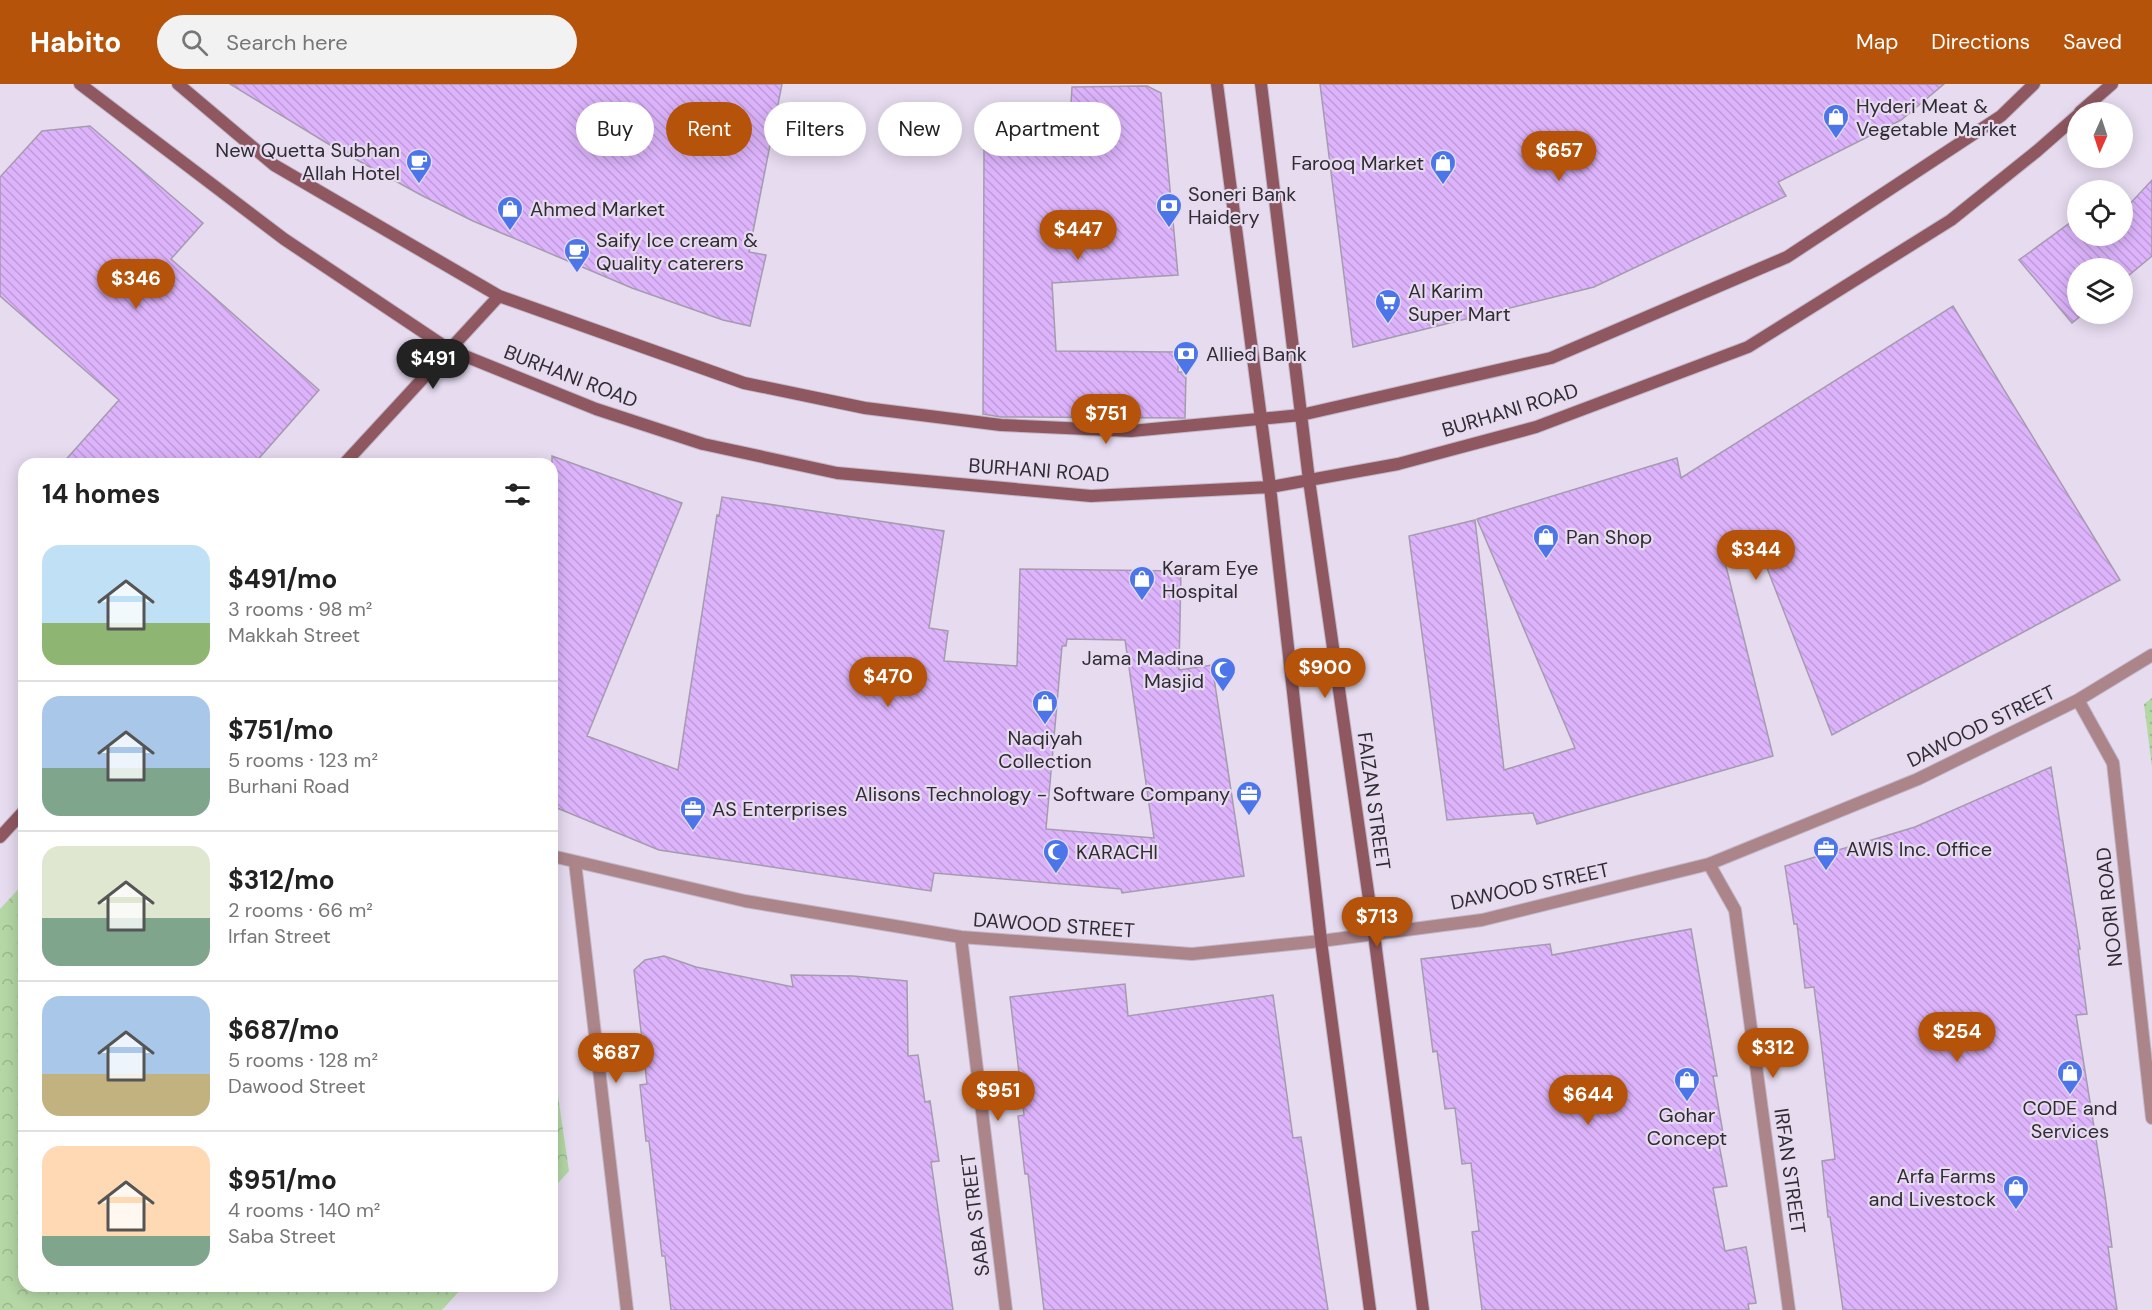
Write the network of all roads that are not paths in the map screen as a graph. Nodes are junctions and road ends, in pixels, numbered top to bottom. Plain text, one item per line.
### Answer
1 (80, 84) edge
2 (178, 84) edge
3 (1217, 84) edge
4 (1261, 84) edge
5 (2034, 84) edge
6 (2112, 84) edge
7 (2092, 102) edge
8 (2067, 125) edge
9 (500, 296) junction
10 (450, 350) junction
11 (1301, 415) junction
12 (1262, 420) junction
13 (350, 458) edge
14 (1309, 480) junction
15 (1270, 487) junction
16 (2152, 655) edge
17 (2078, 700) junction
18 (18, 818) edge
19 (0, 837) edge
20 (558, 857) edge
21 (575, 862) junction
22 (1709, 864) junction
23 (1374, 934) junction
24 (961, 937) junction
25 (1321, 941) junction
26 (2152, 1118) edge
27 (627, 1310) edge
28 (1006, 1310) edge
29 (1370, 1310) edge
30 (1423, 1310) edge
31 (1789, 1310) edge

1 - 10 street, BURHANI ROAD
2 - 9 street, BURHANI ROAD
3 - 12 street
4 - 11 street, FAIZAN STREET
5 - 11 street, BURHANI ROAD
6 - 7 street, BURHANI ROAD
8 - 14 street, BURHANI ROAD
9 - 10 street
9 - 12 street, BURHANI ROAD
10 - 13 street
10 - 15 street, BURHANI ROAD
11 - 12 street, BURHANI ROAD
11 - 14 street, FAIZAN STREET
12 - 15 street
14 - 15 street, BURHANI ROAD
14 - 23 street, FAIZAN STREET
15 - 25 street
16 - 17 street, DAWOOD STREET
17 - 22 street, DAWOOD STREET
17 - 26 street, NOORI ROAD
18 - 19 street
20 - 21 street, DAWOOD STREET
21 - 24 street, DAWOOD STREET
21 - 27 street
22 - 23 street, DAWOOD STREET
22 - 31 street, IRFAN STREET
23 - 25 street, DAWOOD STREET
23 - 30 street, FAIZAN STREET
24 - 25 street, DAWOOD STREET
24 - 28 street, SABA STREET
25 - 29 street

